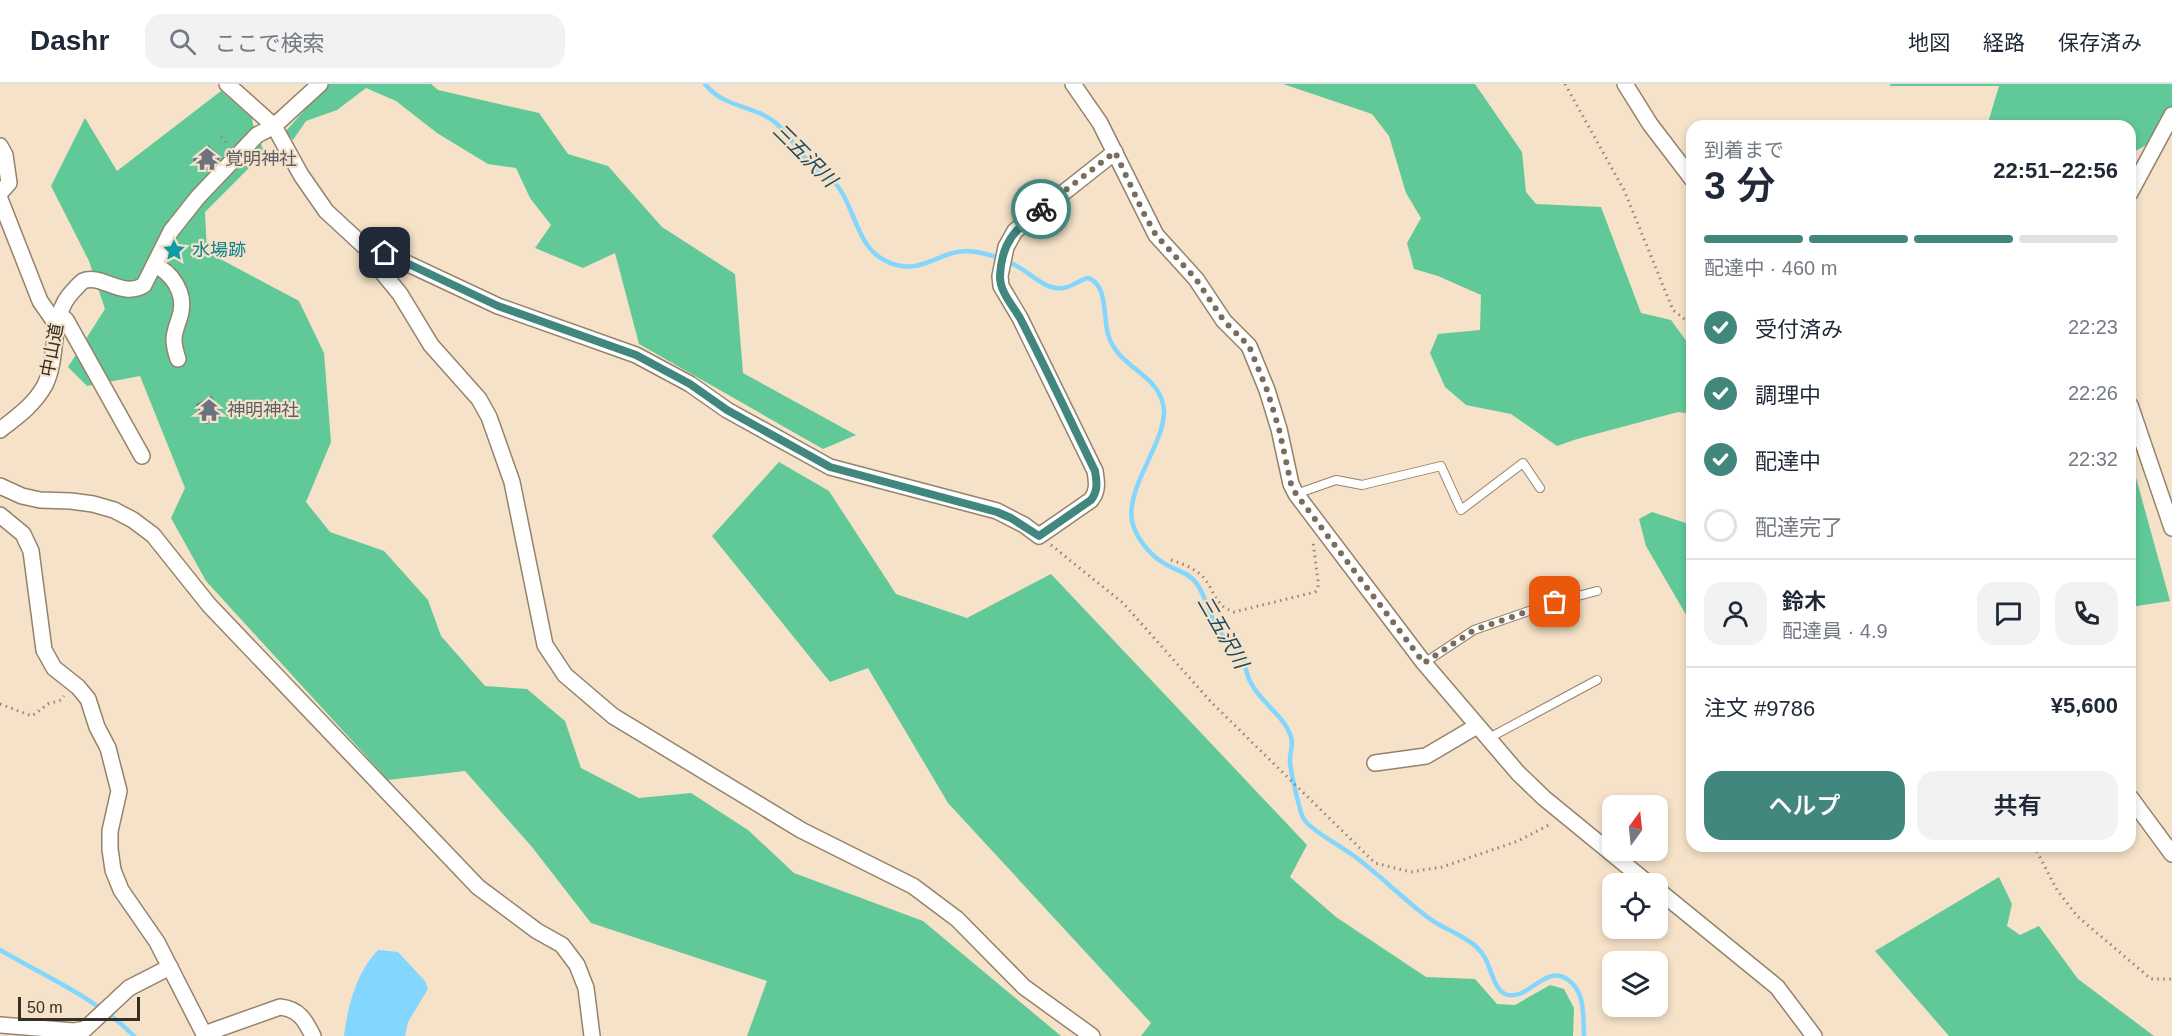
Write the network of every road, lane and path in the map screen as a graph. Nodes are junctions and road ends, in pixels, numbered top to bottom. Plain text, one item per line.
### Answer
1 (226, 84) edge
2 (320, 84) edge
3 (1073, 84) edge
4 (1565, 84) edge
5 (1625, 84) edge
6 (2172, 115) edge
7 (274, 126) junction
8 (0, 146) edge
9 (1115, 152) junction
10 (1686, 171) edge
11 (2136, 182) edge
12 (0, 193) edge
13 (0, 199) edge
14 (367, 249) junction
15 (154, 265) junction
16 (58, 319) junction
17 (1686, 320) edge
18 (178, 359) dead end
19 (2136, 423) edge
20 (0, 430) edge
21 (142, 456) dead end
22 (0, 486) edge
23 (1540, 488) dead end
24 (1296, 494) junction
25 (0, 515) edge
26 (1314, 518) junction
27 (2172, 528) edge
28 (1039, 536) junction
29 (1171, 560) dead end
30 (1597, 591) dead end
31 (1424, 663) junction
32 (1597, 680) dead end
33 (81, 690) junction
34 (0, 704) edge
35 (1477, 726) junction
36 (1489, 738) junction
37 (1375, 764) dead end
38 (2136, 805) edge
39 (1566, 816) junction
40 (2037, 852) edge
41 (2172, 854) edge
42 (1636, 873) edge
43 (1668, 898) edge
44 (170, 967) junction
45 (2172, 979) edge
46 (0, 1025) edge
47 (204, 1035) edge
48 (313, 1036) edge
49 (592, 1036) edge
50 (1092, 1036) edge
51 (1814, 1036) edge

1 - 7 street
2 - 7 street, 中山道
3 - 9 street
4 - 17 path
5 - 10 street
6 - 11 street
7 - 14 street
7 - 15 street, 中山道
8 - 12 street
9 - 24 street
9 - 28 street
13 - 16 street
14 - 28 street
14 - 50 street
15 - 16 street, 中山道
15 - 18 street
16 - 20 street, 中山道
16 - 21 street
19 - 27 street
22 - 49 street
23 - 24 lane
24 - 26 street
25 - 33 street
26 - 29 path
26 - 31 street
28 - 39 path
30 - 31 lane
31 - 35 street
32 - 36 lane
33 - 34 path
33 - 44 street
35 - 36 street
35 - 37 street
36 - 39 street
38 - 41 street
39 - 42 street
40 - 45 path
43 - 51 street
44 - 46 street
44 - 47 street
47 - 48 street

